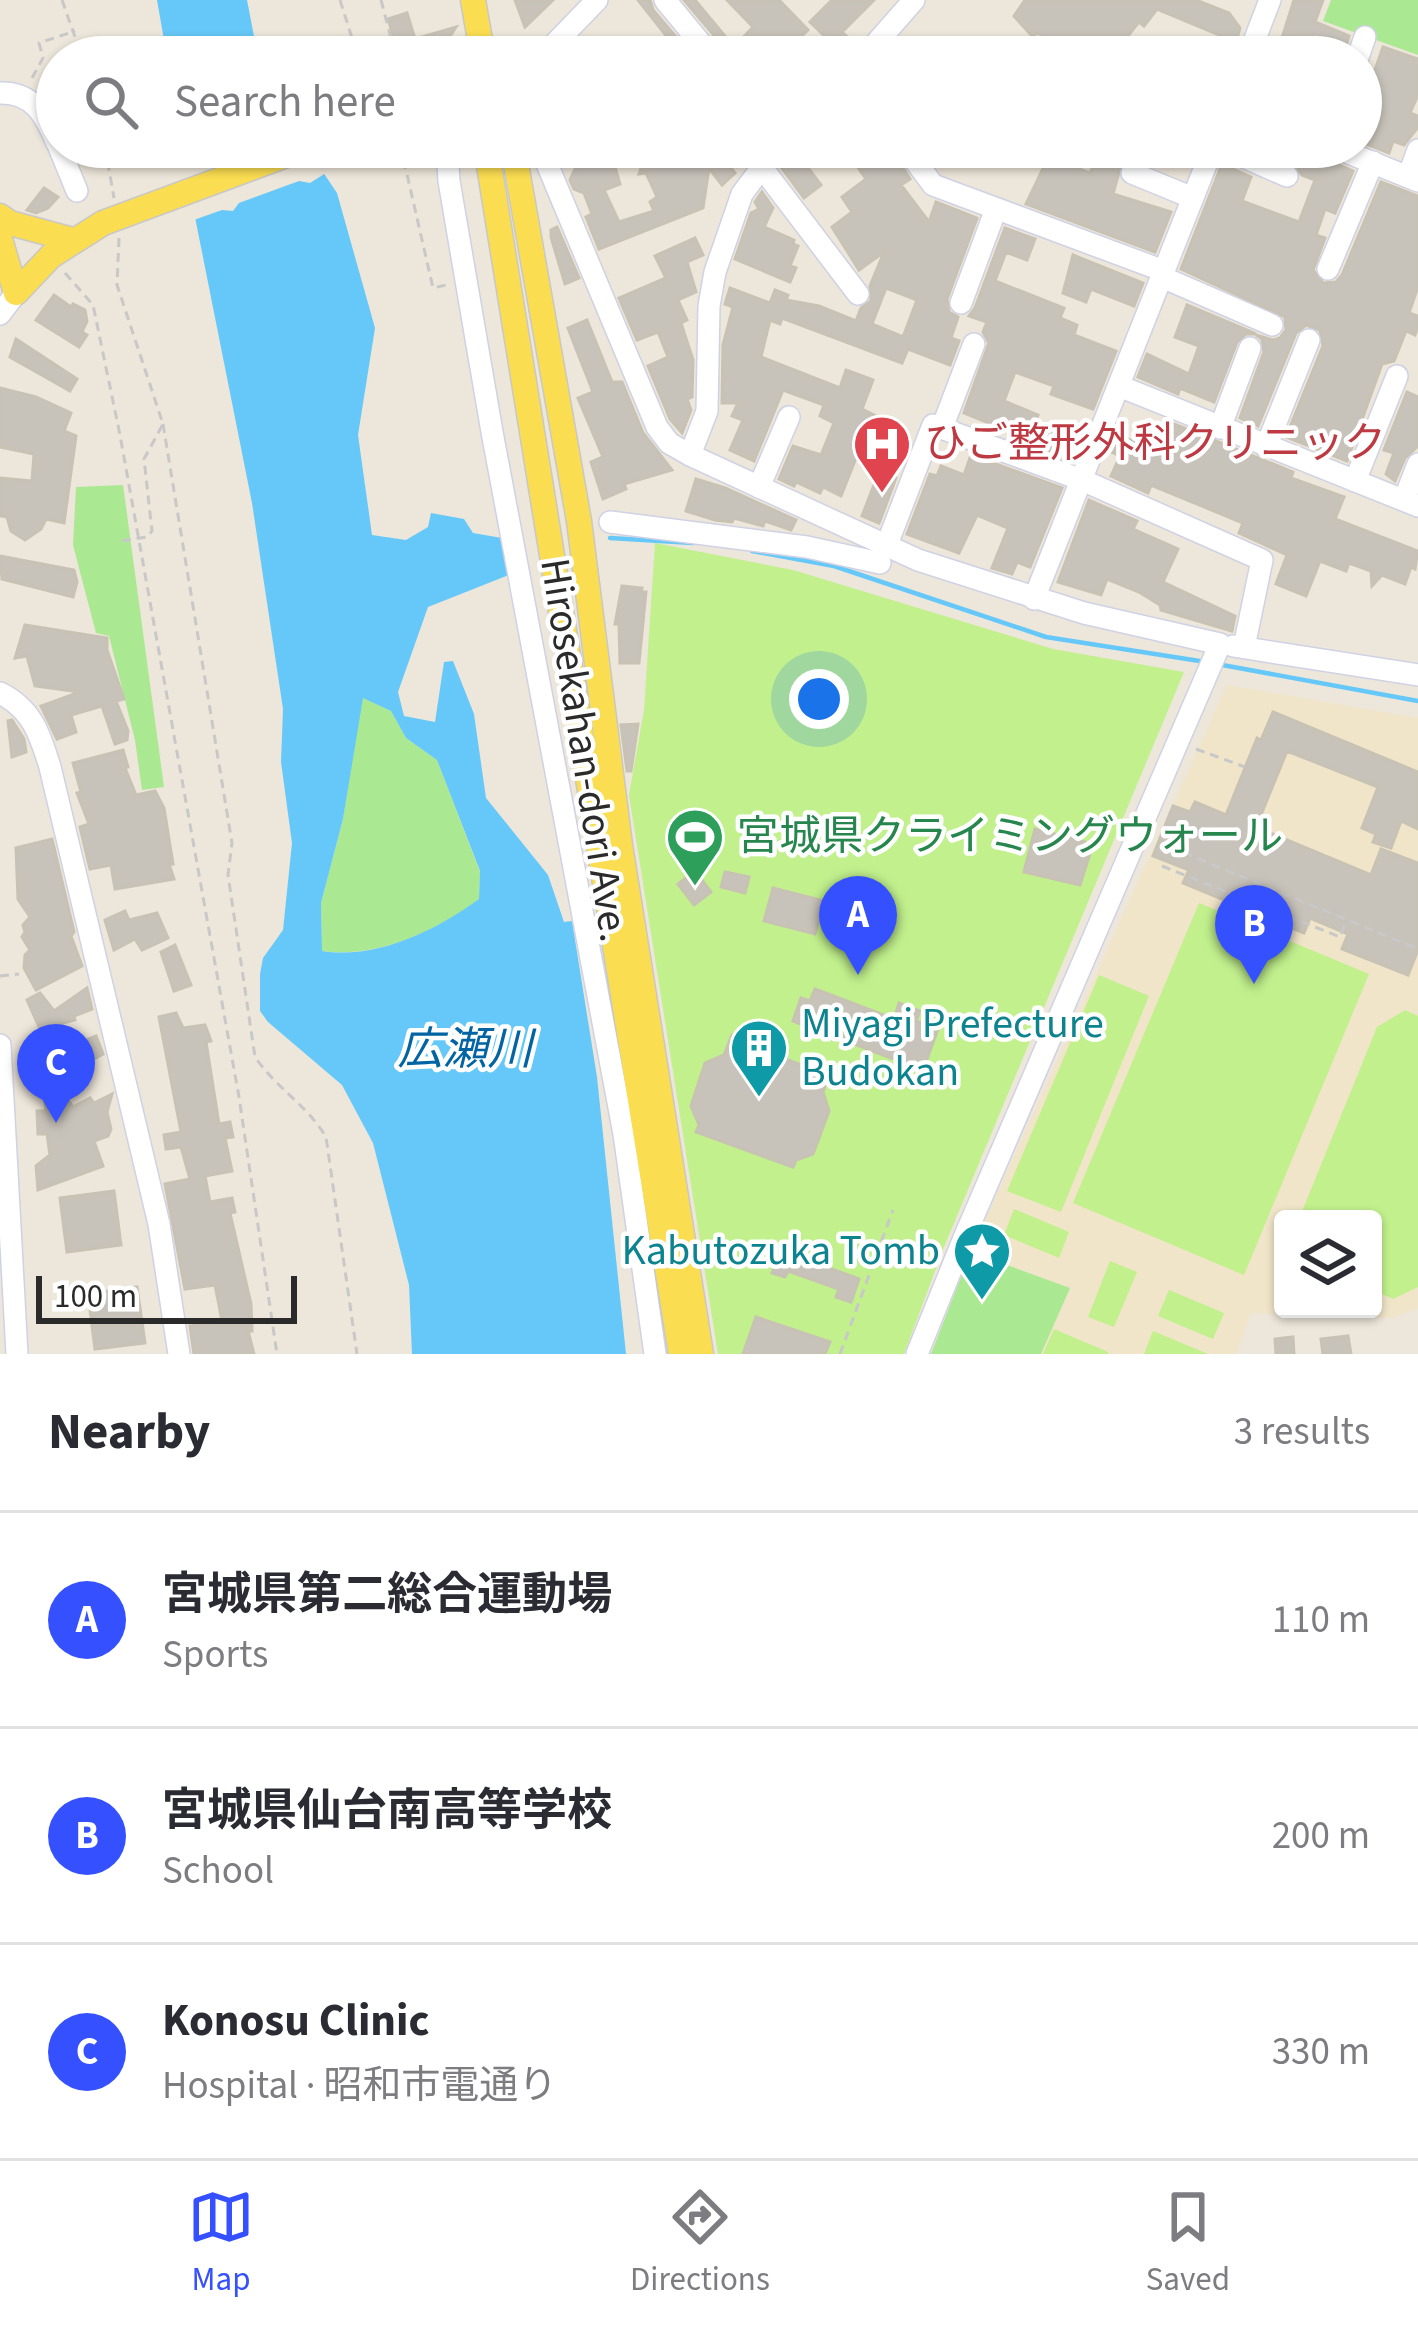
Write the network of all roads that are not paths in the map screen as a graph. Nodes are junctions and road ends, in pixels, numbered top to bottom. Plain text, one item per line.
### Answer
1 (472, 0) edge
2 (597, 0) edge
3 (665, 0) edge
4 (914, 0) edge
5 (1270, 0) edge
6 (479, 36) edge
7 (562, 36) edge
8 (695, 36) edge
9 (882, 36) edge
10 (1256, 36) edge
11 (1418, 150) edge
12 (1382, 166) edge
13 (68, 168) edge
14 (251, 168) edge
15 (448, 168) edge
16 (489, 168) edge
17 (516, 168) edge
18 (548, 168) edge
19 (758, 168) edge
20 (762, 168) edge
21 (920, 168) edge
22 (1207, 168) edge
23 (1268, 168) edge
24 (1370, 168) edge
25 (1132, 173) dead end
26 (1287, 176) dead end
27 (1413, 179) edge
28 (77, 191) dead end
29 (1193, 198) junction
30 (564, 208) junction
31 (996, 209) junction
32 (0, 216) edge
33 (525, 220) junction
34 (0, 239) edge
35 (73, 240) junction
36 (1328, 269) dead end
37 (1163, 274) junction
38 (16, 293) junction
39 (858, 294) dead end
40 (961, 303) dead end
41 (0, 314) edge
42 (1272, 325) dead end
43 (1309, 340) dead end
44 (974, 344) dead end
45 (1250, 348) dead end
46 (1397, 376) dead end
47 (1119, 386) junction
48 (789, 417) dead end
49 (942, 428) junction
50 (1220, 428) junction
51 (1266, 447) junction
52 (690, 455) junction
53 (1418, 464) edge
54 (1082, 480) junction
55 (1355, 481) junction
56 (759, 487) junction
57 (1411, 503) edge
58 (610, 522) dead end
59 (883, 555) junction
60 (1034, 598) junction
61 (1244, 647) junction
62 (1218, 648) junction
63 (1418, 675) edge
64 (0, 693) edge
65 (0, 1045) edge
66 (9, 1310) edge
67 (17, 1354) edge
68 (179, 1354) edge
69 (655, 1354) edge
70 (681, 1354) edge
71 (701, 1354) edge
72 (917, 1354) edge

1 - 6 main road
2 - 7 street
3 - 8 street
4 - 9 street
5 - 10 street
11 - 27 street
12 - 27 street
13 - 28 street
14 - 35 main road, bridge
15 - 69 street
16 - 70 main road, Hirosekahan-dori Ave.
17 - 33 main road, Hirosekahan-dori Ave.
18 - 30 street
19 - 52 street
20 - 39 street
21 - 31 street
22 - 29 street
23 - 26 street
24 - 36 street
25 - 29 street
29 - 37 street
30 - 33 street
30 - 52 street
31 - 37 street
31 - 40 street
32 - 35 main road
33 - 71 main road, Hirosekahan-dori Ave.
34 - 38 main road
35 - 38 main road
37 - 42 street
37 - 47 street
38 - 41 street
43 - 51 street
44 - 49 street
45 - 50 street
46 - 55 street
47 - 50 street
47 - 54 street
48 - 56 street
49 - 54 street
49 - 59 street
50 - 51 street
51 - 55 street
52 - 56 street
53 - 57 street
54 - 60 street
54 - 61 street
55 - 57 street
56 - 59 street
58 - 59 street
59 - 60 street
60 - 62 street
61 - 62 street
61 - 63 street
62 - 72 street
64 - 68 street
65 - 66 street
66 - 67 street

